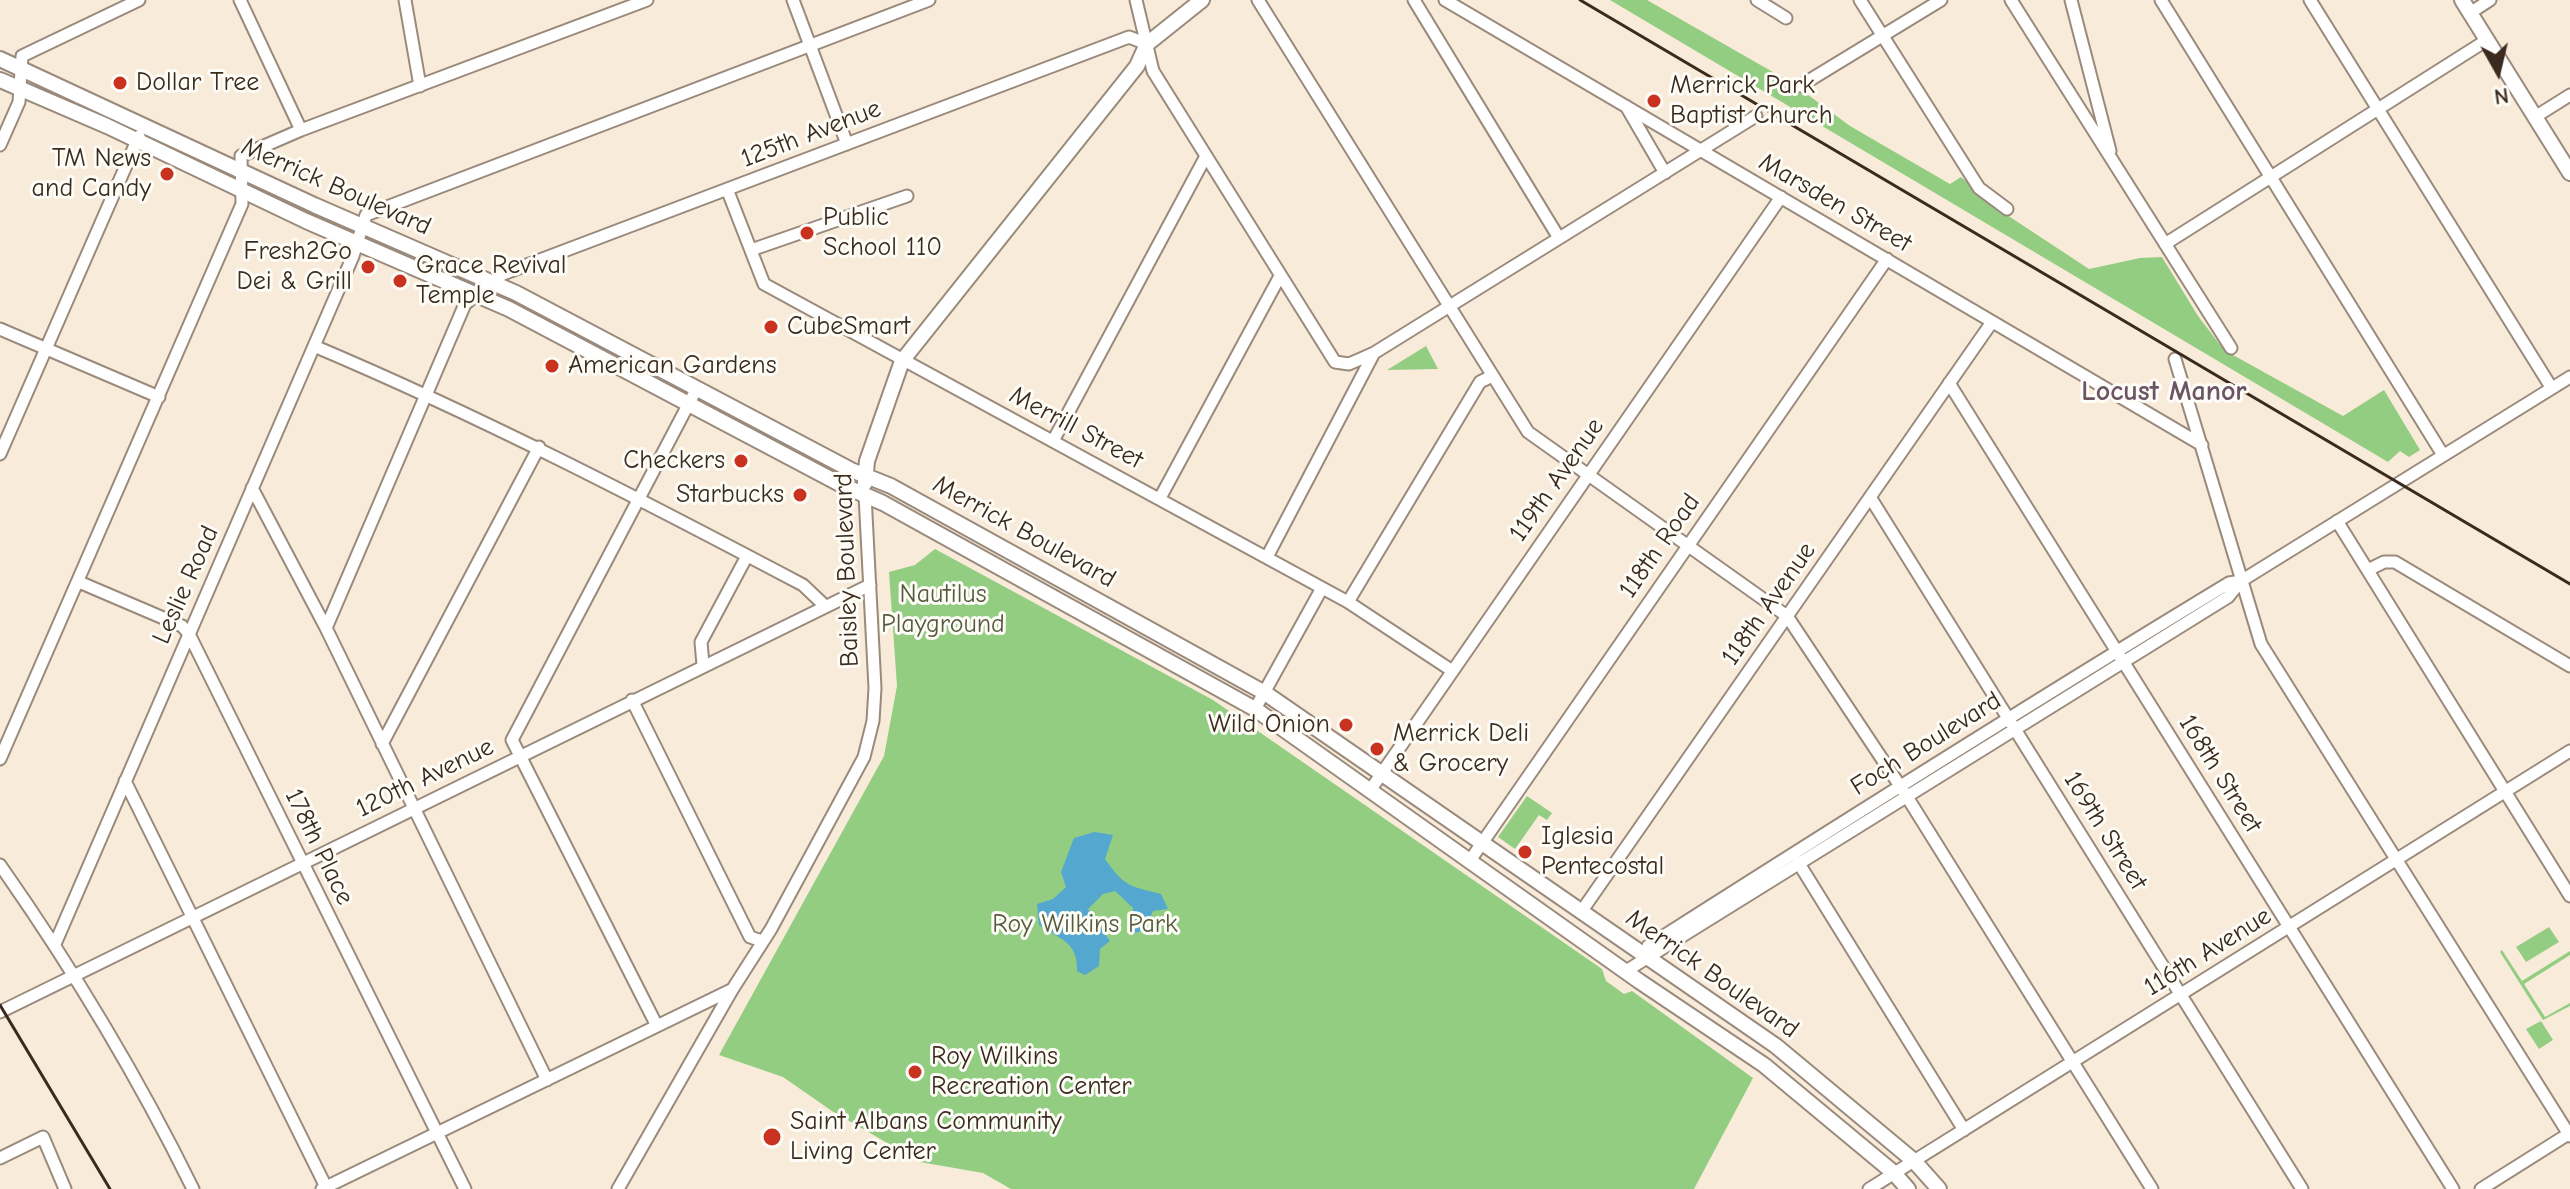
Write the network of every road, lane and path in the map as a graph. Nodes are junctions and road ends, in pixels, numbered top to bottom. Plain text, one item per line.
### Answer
1 (139, 0) edge
2 (240, 0) edge
3 (405, 0) edge
4 (647, 0) edge
5 (793, 0) edge
6 (929, 0) edge
7 (1136, 0) edge
8 (1202, 0) edge
9 (1258, 0) edge
10 (1414, 0) edge
11 (1445, 0) edge
12 (1757, 0) edge
13 (1860, 0) edge
14 (1941, 0) edge
15 (2011, 0) edge
16 (2071, 0) edge
17 (2161, 0) edge
18 (2310, 0) edge
19 (2490, 0) edge
20 (2466, 6) edge
21 (1786, 18) dead end
22 (1883, 37) junction
23 (2487, 40) junction
24 (1147, 44) junction
25 (810, 45) junction
26 (0, 59) edge
27 (21, 68) junction
28 (0, 80) edge
29 (420, 86) junction
30 (1800, 86) dead end
31 (20, 88) junction
32 (2570, 95) edge
33 (1626, 106) junction
34 (2378, 109) junction
35 (1756, 116) dead end
36 (2535, 117) junction
37 (145, 124) junction
38 (301, 130) junction
39 (137, 141) junction
40 (847, 144) junction
41 (0, 145) edge
42 (1702, 150) junction
43 (1206, 156) junction
44 (2114, 163) junction
45 (239, 170) junction
46 (1665, 173) junction
47 (2570, 173) edge
48 (2271, 177) junction
49 (727, 189) junction
50 (241, 191) junction
51 (907, 196) dead end
52 (1781, 197) junction
53 (2007, 209) dead end
54 (362, 226) junction
55 (1559, 238) junction
56 (357, 244) junction
57 (2165, 244) junction
58 (751, 250) junction
59 (1887, 259) junction
60 (1280, 276) junction
61 (492, 282) junction
62 (477, 295) junction
63 (1449, 307) junction
64 (1992, 322) junction
65 (0, 329) edge
66 (314, 346) junction
67 (46, 348) junction
68 (2231, 348) dead end
69 (1374, 353) junction
70 (2175, 359) dead end
71 (902, 361) junction
72 (1492, 376) junction
73 (2570, 377) edge
74 (1949, 383) junction
75 (2551, 387) junction
76 (697, 388) junction
77 (427, 395) junction
78 (159, 397) junction
79 (688, 404) junction
80 (1053, 441) junction
81 (2202, 445) junction
82 (539, 447) junction
83 (0, 454) edge
84 (2443, 455) junction
85 (1587, 475) junction
86 (866, 476) junction
87 (252, 488) junction
88 (865, 495) junction
89 (1870, 497) junction
90 (639, 498) junction
91 (1160, 498) junction
92 (2337, 521) junction
93 (1688, 545) junction
94 (747, 556) junction
95 (1267, 557) junction
96 (2368, 570) junction
97 (2241, 581) junction
98 (79, 582) junction
99 (870, 585) junction
100 (1322, 588) junction
101 (1348, 602) junction
102 (824, 605) junction
103 (1787, 616) junction
104 (326, 628) junction
105 (189, 634) junction
106 (2117, 651) junction
107 (2124, 663) junction
108 (703, 665) junction
109 (2570, 666) edge
110 (1451, 670) junction
111 (1265, 693) junction
112 (632, 700) junction
113 (1255, 709) junction
114 (2008, 718) junction
115 (2015, 730) junction
116 (382, 744) junction
117 (2570, 751) edge
118 (520, 755) junction
119 (0, 759) edge
120 (1380, 773) junction
121 (125, 781) junction
122 (1901, 787) junction
123 (1371, 789) junction
124 (2504, 791) junction
125 (1908, 798) junction
126 (412, 808) junction
127 (1479, 844) junction
128 (1793, 854) junction
129 (1471, 859) junction
130 (2396, 859) junction
131 (303, 862) junction
132 (0, 865) edge
133 (1800, 865) junction
134 (2570, 896) edge
135 (1581, 912) junction
136 (192, 917) junction
137 (2289, 927) junction
138 (762, 941) junction
139 (55, 944) junction
140 (1646, 957) junction
141 (1626, 971) junction
142 (76, 975) junction
143 (732, 990) junction
144 (2181, 995) junction
145 (0, 1012) edge
146 (657, 1026) junction
147 (2074, 1061) junction
148 (547, 1080) junction
149 (1964, 1130) junction
150 (437, 1133) junction
151 (2569, 1134) edge
152 (0, 1158) edge
153 (1914, 1161) junction
154 (1894, 1173) junction
155 (325, 1188) edge
156 (65, 1189) edge
157 (193, 1189) edge
158 (465, 1189) edge
159 (618, 1189) edge
160 (1869, 1189) edge
161 (1908, 1189) edge
162 (1939, 1189) edge
163 (2152, 1189) edge
164 (2302, 1189) edge
165 (2453, 1189) edge
166 (2481, 1189) edge

1 - 27 street
2 - 38 street
3 - 29 street
4 - 29 street
5 - 25 street
6 - 25 street
7 - 24 street
8 - 24 main road, Baisley Boulevard
9 - 63 street
10 - 55 street
11 - 33 street, Marsden Street
12 - 21 street
13 - 22 street
14 - 22 street
15 - 44 street
16 - 44 street
17 - 48 street
18 - 34 street
19 - 20 street
20 - 23 main road
22 - 30 street
22 - 53 street
23 - 34 street
23 - 36 main road
24 - 40 street, 125th Avenue
24 - 43 street
24 - 71 main road, Baisley Boulevard
25 - 40 street
25 - 54 street
26 - 27 main road, Merrick Boulevard
27 - 31 street
27 - 37 main road, Merrick Boulevard
28 - 31 main road, Merrick Boulevard
29 - 38 street
31 - 39 main road, Merrick Boulevard
31 - 41 street
32 - 36 street
33 - 42 street, Marsden Street
33 - 46 street
34 - 48 street
34 - 75 street
35 - 42 street
36 - 47 main road
37 - 39 street
37 - 45 main road, Merrick Boulevard
38 - 45 street
39 - 50 main road, Merrick Boulevard
39 - 67 street
40 - 49 street, 125th Avenue
42 - 46 street
42 - 52 street, Marsden Street
43 - 60 street
43 - 80 street
44 - 57 street
45 - 50 street
45 - 54 main road, Merrick Boulevard
46 - 55 street
48 - 57 street
48 - 84 street
49 - 58 street, Merrill Street
49 - 61 street, 125th Avenue
50 - 56 main road, Merrick Boulevard
50 - 78 street
51 - 58 street
52 - 59 street, Marsden Street
52 - 85 street, 119th Avenue
54 - 56 street, Leslie Road
54 - 61 main road, Merrick Boulevard
55 - 63 street
56 - 62 main road, Merrick Boulevard
56 - 66 street, Leslie Road
57 - 68 street
58 - 71 street, Merrill Street
59 - 64 street, Marsden Street
59 - 93 street, 118th Road
60 - 69 street
60 - 91 street
61 - 62 street, 125th Avenue
61 - 76 main road, Merrick Boulevard
62 - 77 street, 125th Avenue
62 - 79 main road, Merrick Boulevard
63 - 69 street
63 - 72 street
64 - 74 street, 118th Avenue
64 - 81 street, Marsden Street
65 - 67 street
66 - 77 street
66 - 87 street, Leslie Road
67 - 78 street
67 - 83 street
69 - 95 street
70 - 81 street
71 - 80 street, Merrill Street
71 - 86 main road, Baisley Boulevard
72 - 85 street
72 - 101 street
73 - 75 street, Foch Boulevard
74 - 89 street, 118th Avenue
74 - 106 street, 168th Street
75 - 84 street, Foch Boulevard
76 - 79 street
76 - 86 main road, Merrick Boulevard
77 - 82 street
77 - 104 street, 125th Avenue
78 - 98 street
79 - 88 main road, Merrick Boulevard
79 - 90 street
80 - 91 street, Merrill Street
81 - 97 street
82 - 90 street
82 - 116 street
84 - 92 street, Foch Boulevard
85 - 93 street
85 - 110 street, 119th Avenue
86 - 88 main road, Baisley Boulevard
86 - 111 main road, Merrick Boulevard
87 - 104 street
87 - 105 street, Leslie Road
88 - 99 street, Baisley Boulevard
88 - 113 main road, Merrick Boulevard
89 - 103 street, 118th Avenue
89 - 114 street, 169th Street
90 - 94 street
90 - 118 street
91 - 95 street, Merrill Street
92 - 96 street
92 - 97 street, Foch Boulevard
93 - 103 street
93 - 127 street, 118th Road
94 - 102 street
94 - 108 street
95 - 100 street, Merrill Street
96 - 109 street
96 - 124 street
97 - 106 street, Foch Boulevard
97 - 107 street, Foch Boulevard
97 - 130 street
98 - 105 street
98 - 119 street
99 - 102 street, 120th Avenue
99 - 138 street, Baisley Boulevard
100 - 101 street, Merrill Street
100 - 111 street
101 - 110 street, Merrill Street
102 - 108 street, 120th Avenue
103 - 122 street
103 - 135 street, 118th Avenue
104 - 116 street
105 - 121 street, Leslie Road
105 - 131 street, 178th Place
106 - 107 street, 168th Street
106 - 114 street, Foch Boulevard
107 - 115 street, Foch Boulevard
107 - 137 street, 168th Street
108 - 112 street, 120th Avenue
110 - 120 street, 119th Avenue
111 - 113 street
111 - 120 main road, Merrick Boulevard
112 - 118 street, 120th Avenue
112 - 138 street
113 - 123 main road, Merrick Boulevard
114 - 115 street, 169th Street
114 - 122 street, Foch Boulevard
115 - 125 street, Foch Boulevard
115 - 144 street, 169th Street
116 - 126 street
117 - 124 street, 116th Avenue
118 - 126 street, 120th Avenue
118 - 146 street
120 - 123 street, 119th Avenue
120 - 127 main road, Merrick Boulevard
121 - 136 street
121 - 139 street, Leslie Road
122 - 125 street
122 - 128 street, Foch Boulevard
123 - 129 main road, Merrick Boulevard
124 - 130 street, 116th Avenue
124 - 134 street
125 - 133 street, Foch Boulevard
125 - 147 street
126 - 131 street, 120th Avenue
126 - 148 street
127 - 129 street, 118th Road
127 - 135 main road, Merrick Boulevard
128 - 133 street
128 - 140 street, Foch Boulevard
129 - 141 main road, Merrick Boulevard
130 - 137 street, 116th Avenue
130 - 151 street
131 - 136 street, 120th Avenue
131 - 150 street, 178th Place
132 - 139 street
133 - 140 street, Foch Boulevard
133 - 149 street
135 - 140 main road, Merrick Boulevard
136 - 142 street, 120th Avenue
136 - 155 street
137 - 144 street, 116th Avenue
137 - 165 street, 168th Street
138 - 143 street, Baisley Boulevard
139 - 142 street
140 - 141 street, Foch Boulevard
140 - 153 main road, Merrick Boulevard
141 - 154 main road, Merrick Boulevard
142 - 145 street, 120th Avenue
142 - 157 street
143 - 146 street
143 - 159 street, Baisley Boulevard
144 - 147 street, 116th Avenue
144 - 164 street, 169th Street
146 - 148 street
147 - 149 street, 116th Avenue
147 - 163 street
148 - 150 street
149 - 153 street, 116th Avenue
150 - 155 street
150 - 158 street, 178th Place
151 - 166 street
152 - 156 street
153 - 154 street, 116th Avenue
153 - 162 main road, Merrick Boulevard
154 - 160 street, 116th Avenue
154 - 161 main road, Merrick Boulevard

